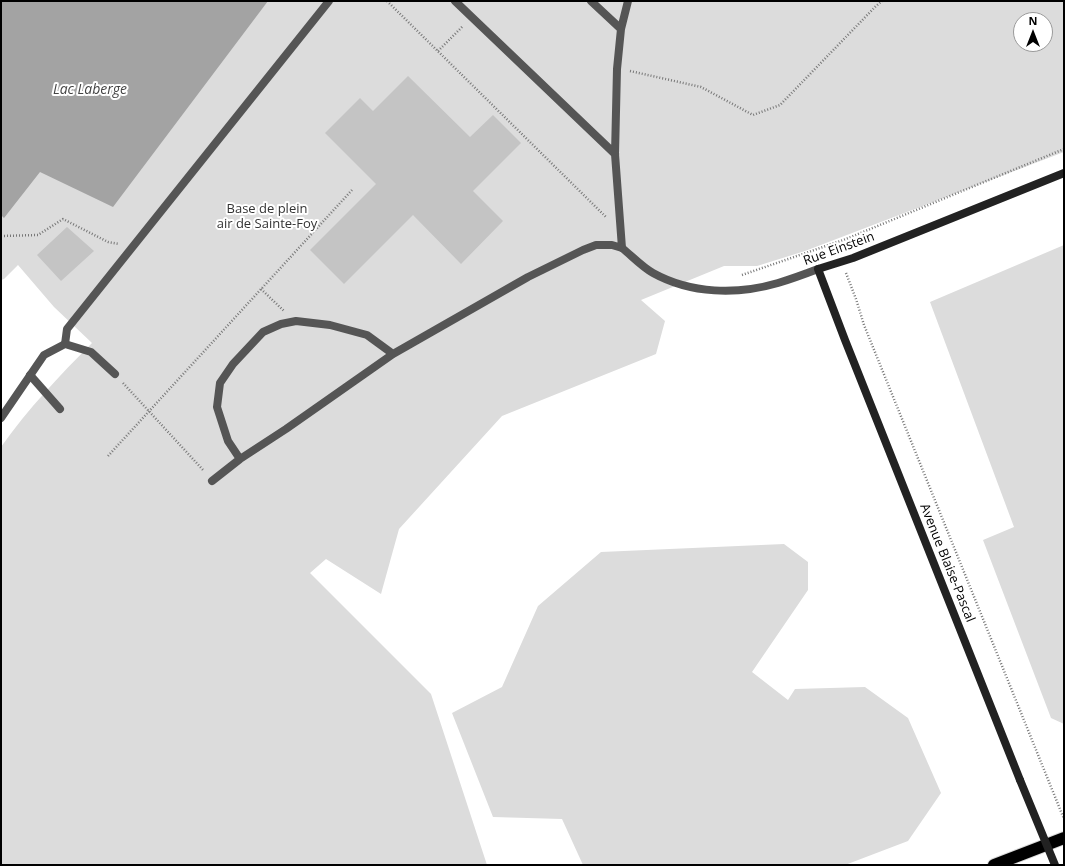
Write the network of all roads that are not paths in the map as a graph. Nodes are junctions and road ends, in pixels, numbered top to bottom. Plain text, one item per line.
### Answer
1 (329, 1) edge
2 (455, 1) edge
3 (591, 1) edge
4 (628, 1) edge
5 (621, 29) junction
6 (615, 154) junction
7 (1064, 173) edge
8 (622, 248) junction
9 (818, 269) junction
10 (65, 344) junction
11 (393, 354) junction
12 (115, 374) road end
13 (30, 375) junction
14 (60, 409) dead end
15 (1, 418) edge
16 (240, 459) junction
17 (212, 481) road end
18 (1064, 829) edge
19 (1064, 838) edge
20 (1024, 854) junction
21 (994, 865) edge
22 (1055, 865) edge

1 - 10 street
2 - 6 street
3 - 5 street
4 - 5 street
5 - 6 street
6 - 8 street
7 - 9 street, Rue Einstein
8 - 9 street, Rue Einstein
8 - 11 street
9 - 22 street, Avenue Blaise-Pascal, bridge
10 - 12 street
10 - 13 street
11 - 16 street
11 - 16 street
13 - 14 street
13 - 15 street
16 - 17 street
18 - 20 highway
19 - 20 highway
20 - 21 highway

